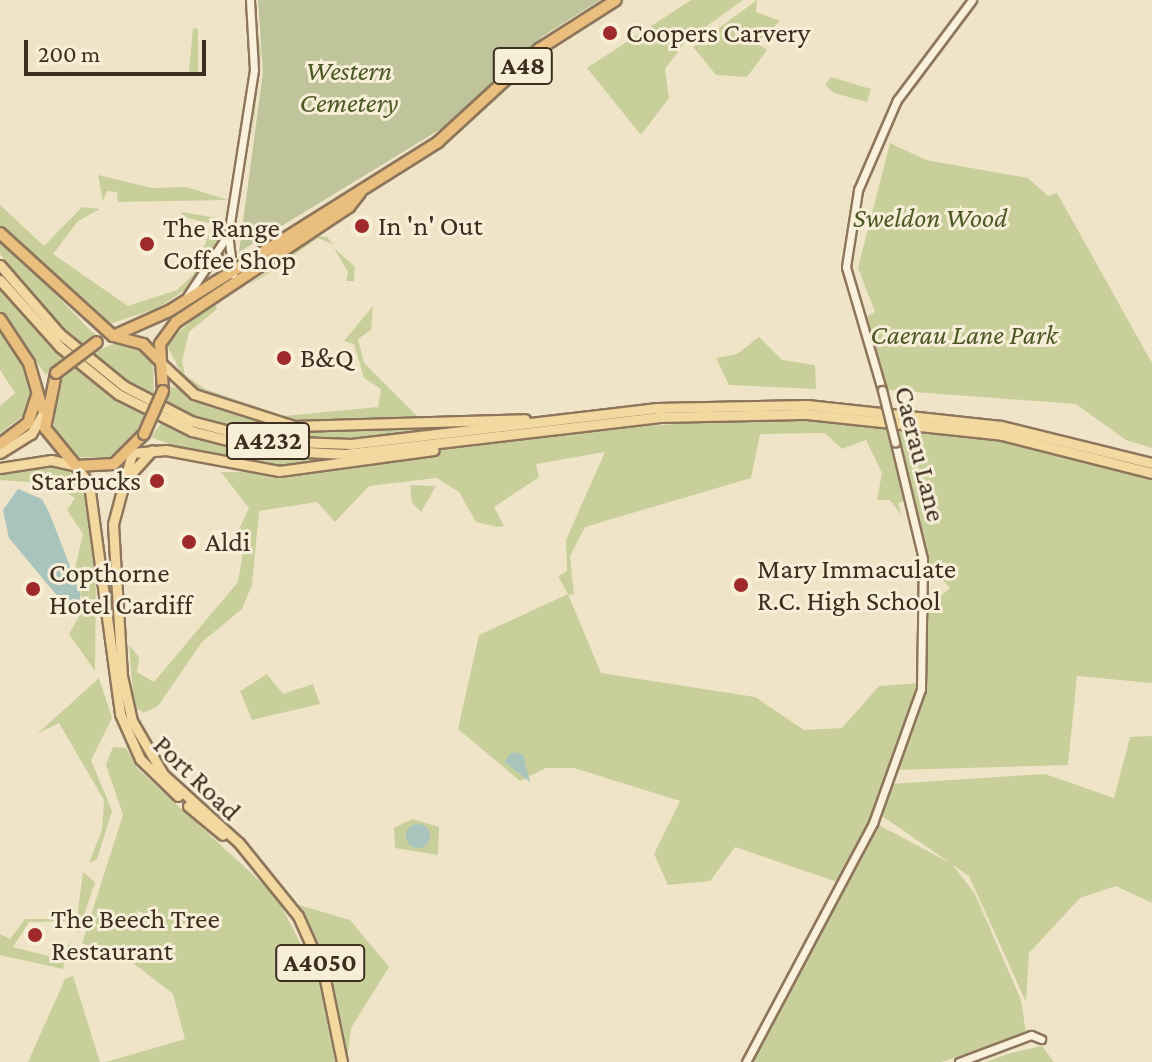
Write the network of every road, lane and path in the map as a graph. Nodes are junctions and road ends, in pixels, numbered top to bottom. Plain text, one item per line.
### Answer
1 (250, 0) edge
2 (616, 0) edge
3 (972, 0) edge
4 (360, 193) junction
5 (0, 233) edge
6 (228, 236) junction
7 (218, 257) junction
8 (0, 265) edge
9 (232, 274) junction
10 (0, 280) edge
11 (182, 302) junction
12 (0, 319) edge
13 (113, 336) junction
14 (161, 363) junction
15 (38, 389) junction
16 (43, 413) junction
17 (596, 416) junction
18 (508, 436) junction
19 (0, 444) edge
20 (152, 450) junction
21 (0, 453) edge
22 (132, 453) junction
23 (1152, 463) edge
24 (76, 466) junction
25 (0, 468) edge
26 (1152, 473) edge
27 (124, 479) junction
28 (130, 728) junction
29 (1041, 1039) dead end
30 (342, 1062) edge
31 (746, 1062) edge
32 (959, 1062) edge

1 - 6 street
2 - 4 highway, A48
3 - 31 street, Caerau Lane, bridge
4 - 9 highway, A48
4 - 9 highway, A48
5 - 13 highway
6 - 7 street
6 - 9 street
7 - 9 street
7 - 11 street
8 - 17 main road, A4232
9 - 11 highway, A48
9 - 14 highway, A48
10 - 18 main road, A4232
11 - 13 highway, A48
12 - 15 highway
13 - 14 highway
13 - 16 highway, bridge
14 - 17 main road
14 - 22 highway, bridge
15 - 16 highway
15 - 19 highway
16 - 21 main road
16 - 24 highway
17 - 23 main road, A4232
18 - 20 main road
18 - 26 main road, A4232
20 - 22 main road
20 - 27 main road
22 - 24 highway
22 - 27 main road, Port Road / A4050
24 - 25 main road
24 - 28 main road, Port Road / A4050
27 - 28 main road, Port Road / A4050
28 - 30 main road, Port Road / A4050
29 - 32 street

